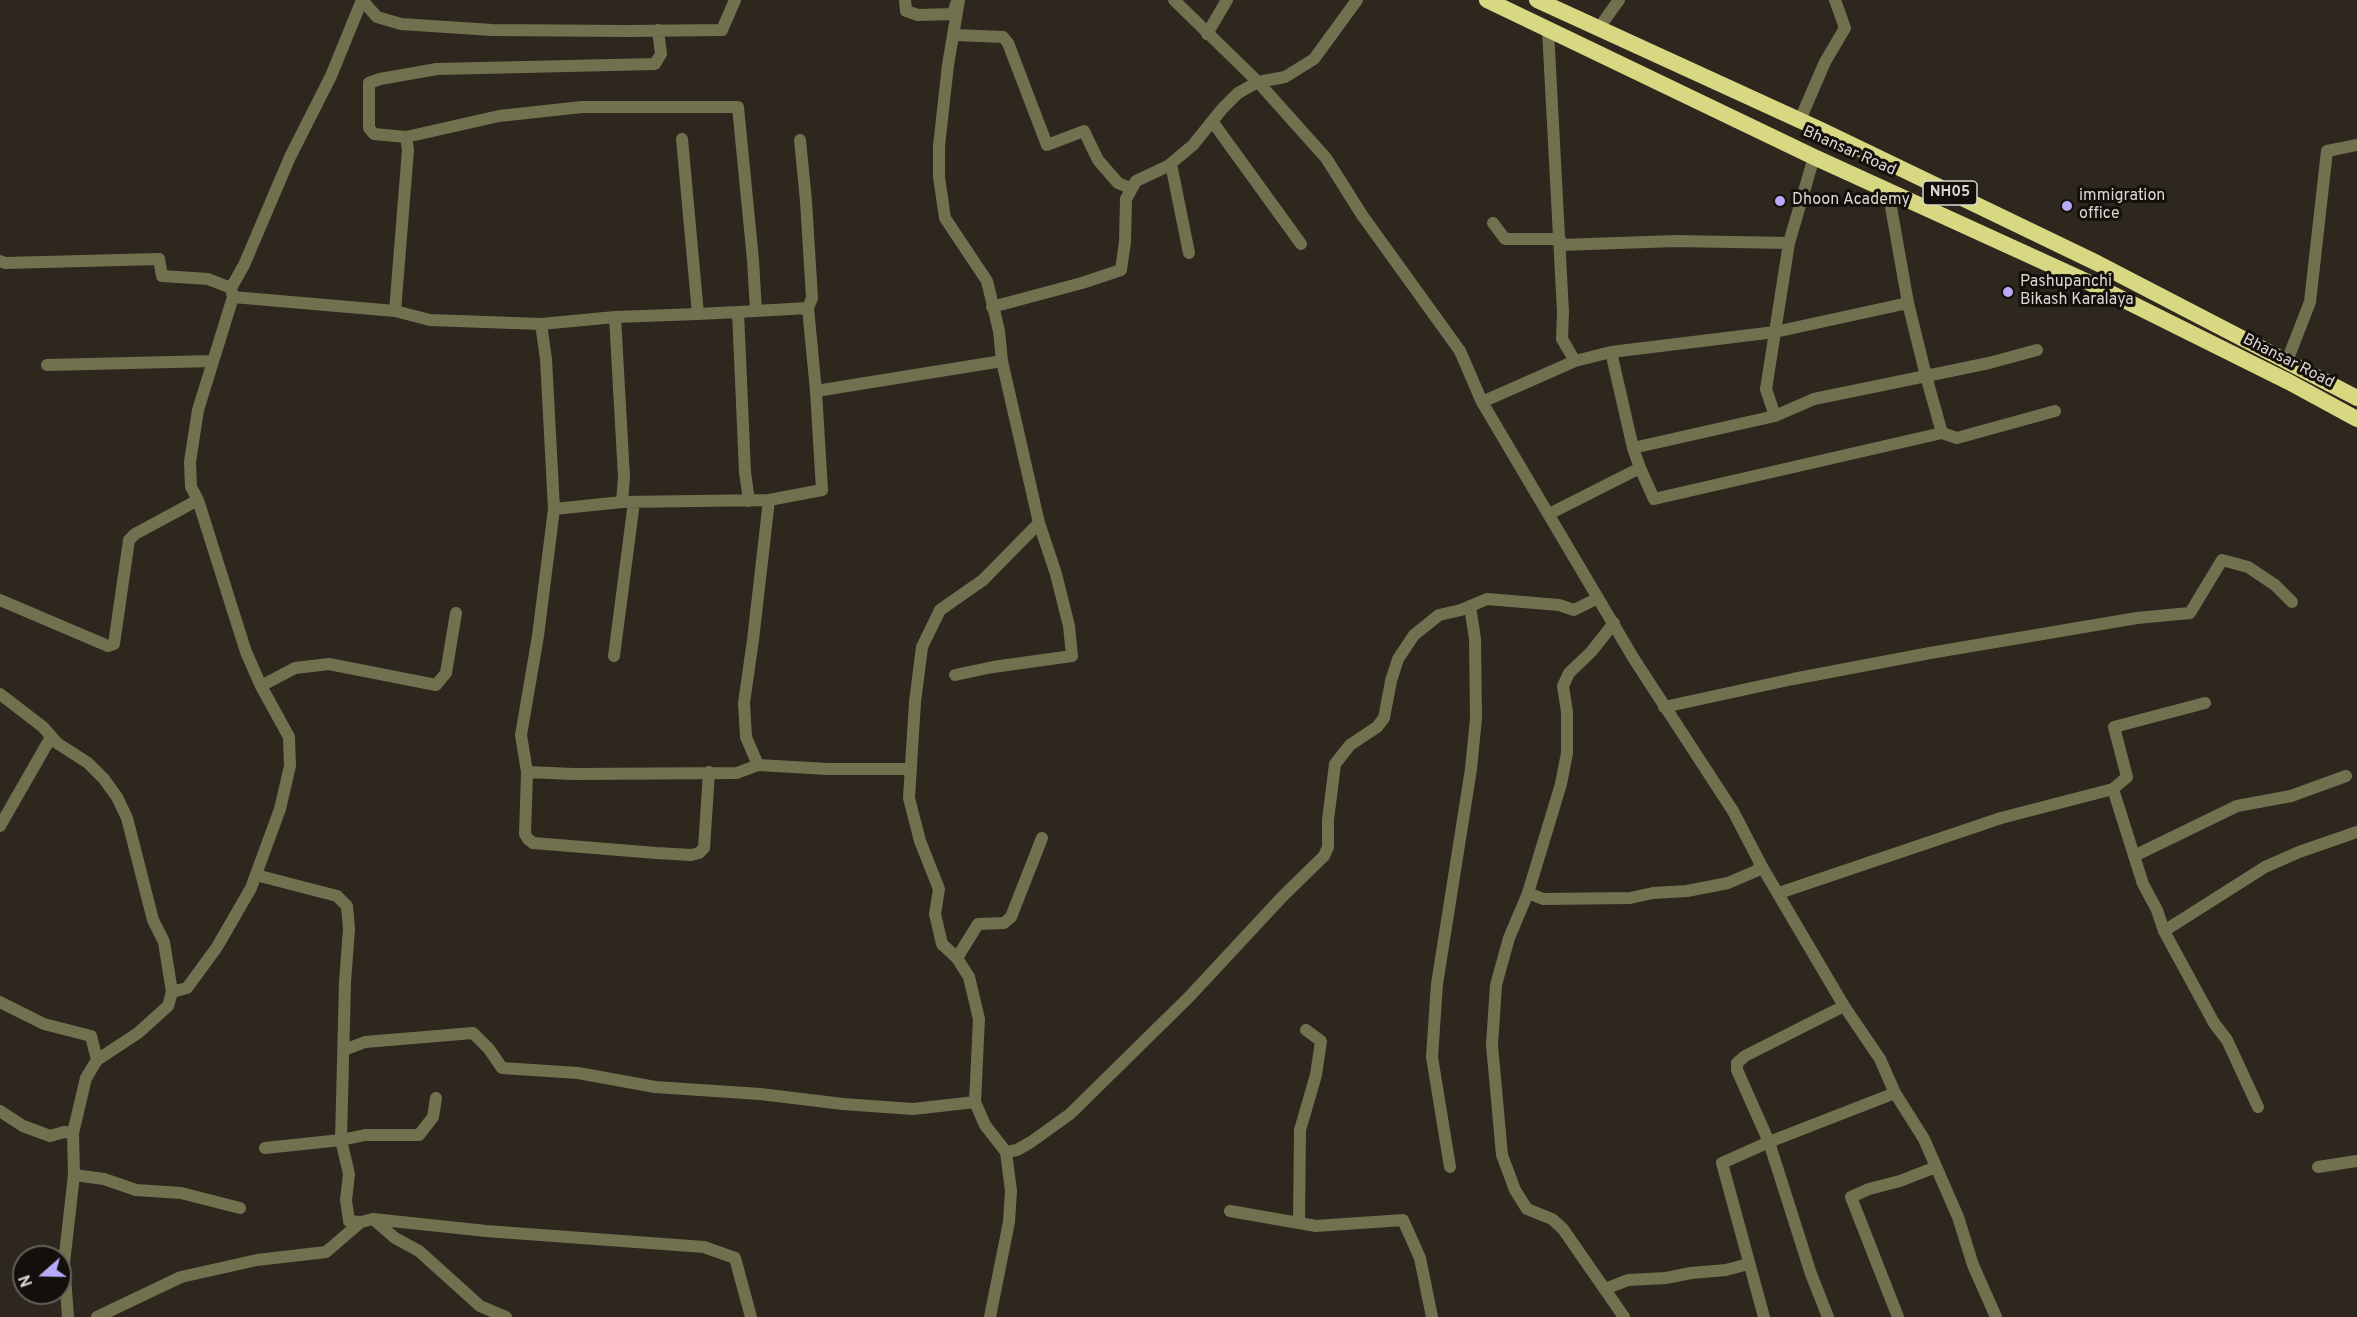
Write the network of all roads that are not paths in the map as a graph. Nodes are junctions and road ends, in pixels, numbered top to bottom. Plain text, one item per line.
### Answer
1 (362, 0) edge
2 (735, 0) edge
3 (904, 0) edge
4 (958, 0) edge
5 (1174, 0) edge
6 (1227, 0) edge
7 (1357, 0) edge
8 (1487, 0) edge
9 (1537, 0) edge
10 (1619, 0) edge
11 (1835, 0) edge
12 (1598, 29) junction
13 (658, 30) junction
14 (1548, 30) junction
15 (1207, 33) junction
16 (955, 35) junction
17 (1258, 82) junction
18 (1212, 121) junction
19 (1799, 122) junction
20 (406, 137) junction
21 (682, 139) dead end
22 (800, 140) dead end
23 (2357, 145) edge
24 (1814, 157) junction
25 (1171, 164) junction
26 (1130, 188) junction
27 (1888, 190) junction
28 (1493, 223) dead end
29 (1560, 242) junction
30 (1789, 243) junction
31 (1301, 244) dead end
32 (1189, 253) dead end
33 (0, 261) edge
34 (232, 292) junction
35 (1908, 303) junction
36 (992, 307) junction
37 (808, 308) junction
38 (394, 311) junction
39 (756, 311) junction
40 (738, 312) junction
41 (698, 314) junction
42 (615, 317) junction
43 (541, 324) junction
44 (1775, 332) junction
45 (2037, 350) dead end
46 (1611, 352) junction
47 (213, 361) junction
48 (1002, 361) junction
49 (1575, 361) junction
50 (2287, 361) junction
51 (46, 365) dead end
52 (1926, 376) junction
53 (816, 391) junction
54 (2357, 398) edge
55 (1482, 402) junction
56 (2055, 411) dead end
57 (1775, 416) junction
58 (2357, 419) edge
59 (1942, 433) junction
60 (1633, 448) junction
61 (1640, 468) junction
62 (198, 500) junction
63 (769, 500) junction
64 (749, 501) junction
65 (628, 502) junction
66 (554, 509) junction
67 (1549, 514) junction
68 (1039, 524) junction
69 (1598, 598) junction
70 (0, 600) edge
71 (2292, 602) dead end
72 (1470, 606) junction
73 (456, 613) dead end
74 (1614, 622) junction
75 (614, 656) dead end
76 (955, 675) dead end
77 (261, 687) junction
78 (0, 694) edge
79 (2205, 703) dead end
80 (1664, 707) junction
81 (51, 737) junction
82 (758, 765) junction
83 (911, 769) junction
84 (527, 772) junction
85 (709, 772) junction
86 (2346, 776) dead end
87 (2113, 789) junction
88 (0, 826) edge
89 (2357, 832) edge
90 (1042, 838) dead end
91 (2134, 856) junction
92 (1761, 865) junction
93 (256, 875) junction
94 (1528, 893) junction
95 (1779, 893) junction
96 (2164, 931) junction
97 (957, 958) junction
98 (172, 992) junction
99 (0, 1002) edge
100 (1844, 1006) junction
101 (1306, 1030) dead end
102 (344, 1050) junction
103 (97, 1060) junction
104 (1895, 1093) junction
105 (436, 1098) dead end
106 (975, 1102) junction
107 (2258, 1107) dead end
108 (0, 1111) edge
109 (73, 1133) junction
110 (342, 1140) junction
111 (1769, 1142) junction
112 (265, 1148) dead end
113 (1006, 1152) junction
114 (2357, 1161) edge
115 (1450, 1167) dead end
116 (1936, 1167) junction
117 (2318, 1167) dead end
118 (74, 1175) junction
119 (240, 1208) dead end
120 (1230, 1211) dead end
121 (367, 1220) junction
122 (1299, 1222) junction
123 (1748, 1264) junction
124 (1605, 1289) junction
125 (68, 1317) edge
126 (97, 1317) edge
127 (506, 1317) edge
128 (751, 1317) edge
129 (990, 1317) edge
130 (1432, 1317) edge
131 (1624, 1317) edge
132 (1764, 1317) edge
133 (1828, 1317) edge
134 (1898, 1317) edge
135 (1996, 1317) edge

1 - 13 street
1 - 34 street
2 - 13 street
3 - 4 street
4 - 16 street
5 - 15 street
6 - 15 street
7 - 17 street
8 - 14 highway, Bhansar Road / NH05
9 - 12 highway, Bhansar Road / NH05
10 - 12 street
11 - 19 street
12 - 19 highway, Bhansar Road / NH05
13 - 20 street
14 - 24 highway, Bhansar Road / NH05
14 - 29 street
15 - 17 street
16 - 26 street
16 - 36 street
17 - 18 street
17 - 55 street
18 - 25 street
18 - 31 street
19 - 50 highway, Bhansar Road / NH05
20 - 38 street
20 - 39 street
21 - 41 street
22 - 37 street
23 - 50 street
24 - 27 highway, Bhansar Road / NH05
24 - 30 street
25 - 26 street
25 - 32 street
26 - 36 street
27 - 35 street
27 - 58 highway, Bhansar Road / NH05
28 - 29 street
29 - 30 street
29 - 49 street
30 - 44 street
33 - 34 street
34 - 38 street
34 - 47 street
35 - 44 street
35 - 52 street
36 - 48 street
37 - 39 street
37 - 53 street
38 - 43 street
39 - 40 street
40 - 41 street
40 - 64 street
41 - 42 street
42 - 43 street
42 - 65 street
43 - 66 street
44 - 46 street
44 - 57 street
45 - 52 street
46 - 49 street
46 - 60 street
47 - 51 street
47 - 62 street
48 - 53 street
48 - 68 street
49 - 55 street
50 - 54 highway, Bhansar Road / NH05
52 - 57 street
52 - 59 street
53 - 63 street
55 - 67 street
56 - 59 street
57 - 60 street
59 - 61 street
60 - 61 street
61 - 67 street
62 - 70 street
62 - 77 street
63 - 64 street
63 - 82 street
64 - 65 street
65 - 66 street
65 - 75 street
66 - 84 street
67 - 69 street
68 - 76 street
68 - 83 street
69 - 72 street
69 - 74 street
71 - 80 street
72 - 113 street
72 - 115 street
73 - 77 street
74 - 80 street
74 - 94 street
77 - 93 street
78 - 81 street
79 - 87 street
80 - 92 street
81 - 88 street
81 - 98 street
82 - 83 street
82 - 85 street
83 - 97 street
84 - 85 street
84 - 85 street
86 - 91 street
87 - 91 street
87 - 95 street
89 - 96 street
90 - 97 street
91 - 96 street
92 - 94 street
92 - 95 street
93 - 98 street
93 - 102 street
94 - 124 street
95 - 100 street
96 - 107 street
97 - 106 street
98 - 103 street
99 - 103 street
100 - 104 street
100 - 111 street
101 - 122 street
102 - 106 street
102 - 110 street
103 - 109 street
104 - 111 street
104 - 116 street
105 - 110 street
106 - 113 street
108 - 109 street
109 - 118 street
110 - 112 street
110 - 121 street
111 - 123 street
111 - 133 street
113 - 129 street
114 - 117 street
116 - 134 street
116 - 135 street
118 - 119 street
118 - 125 street
120 - 122 street
121 - 126 street
121 - 127 street
121 - 128 street
122 - 130 street
123 - 124 street
123 - 132 street
124 - 131 street

